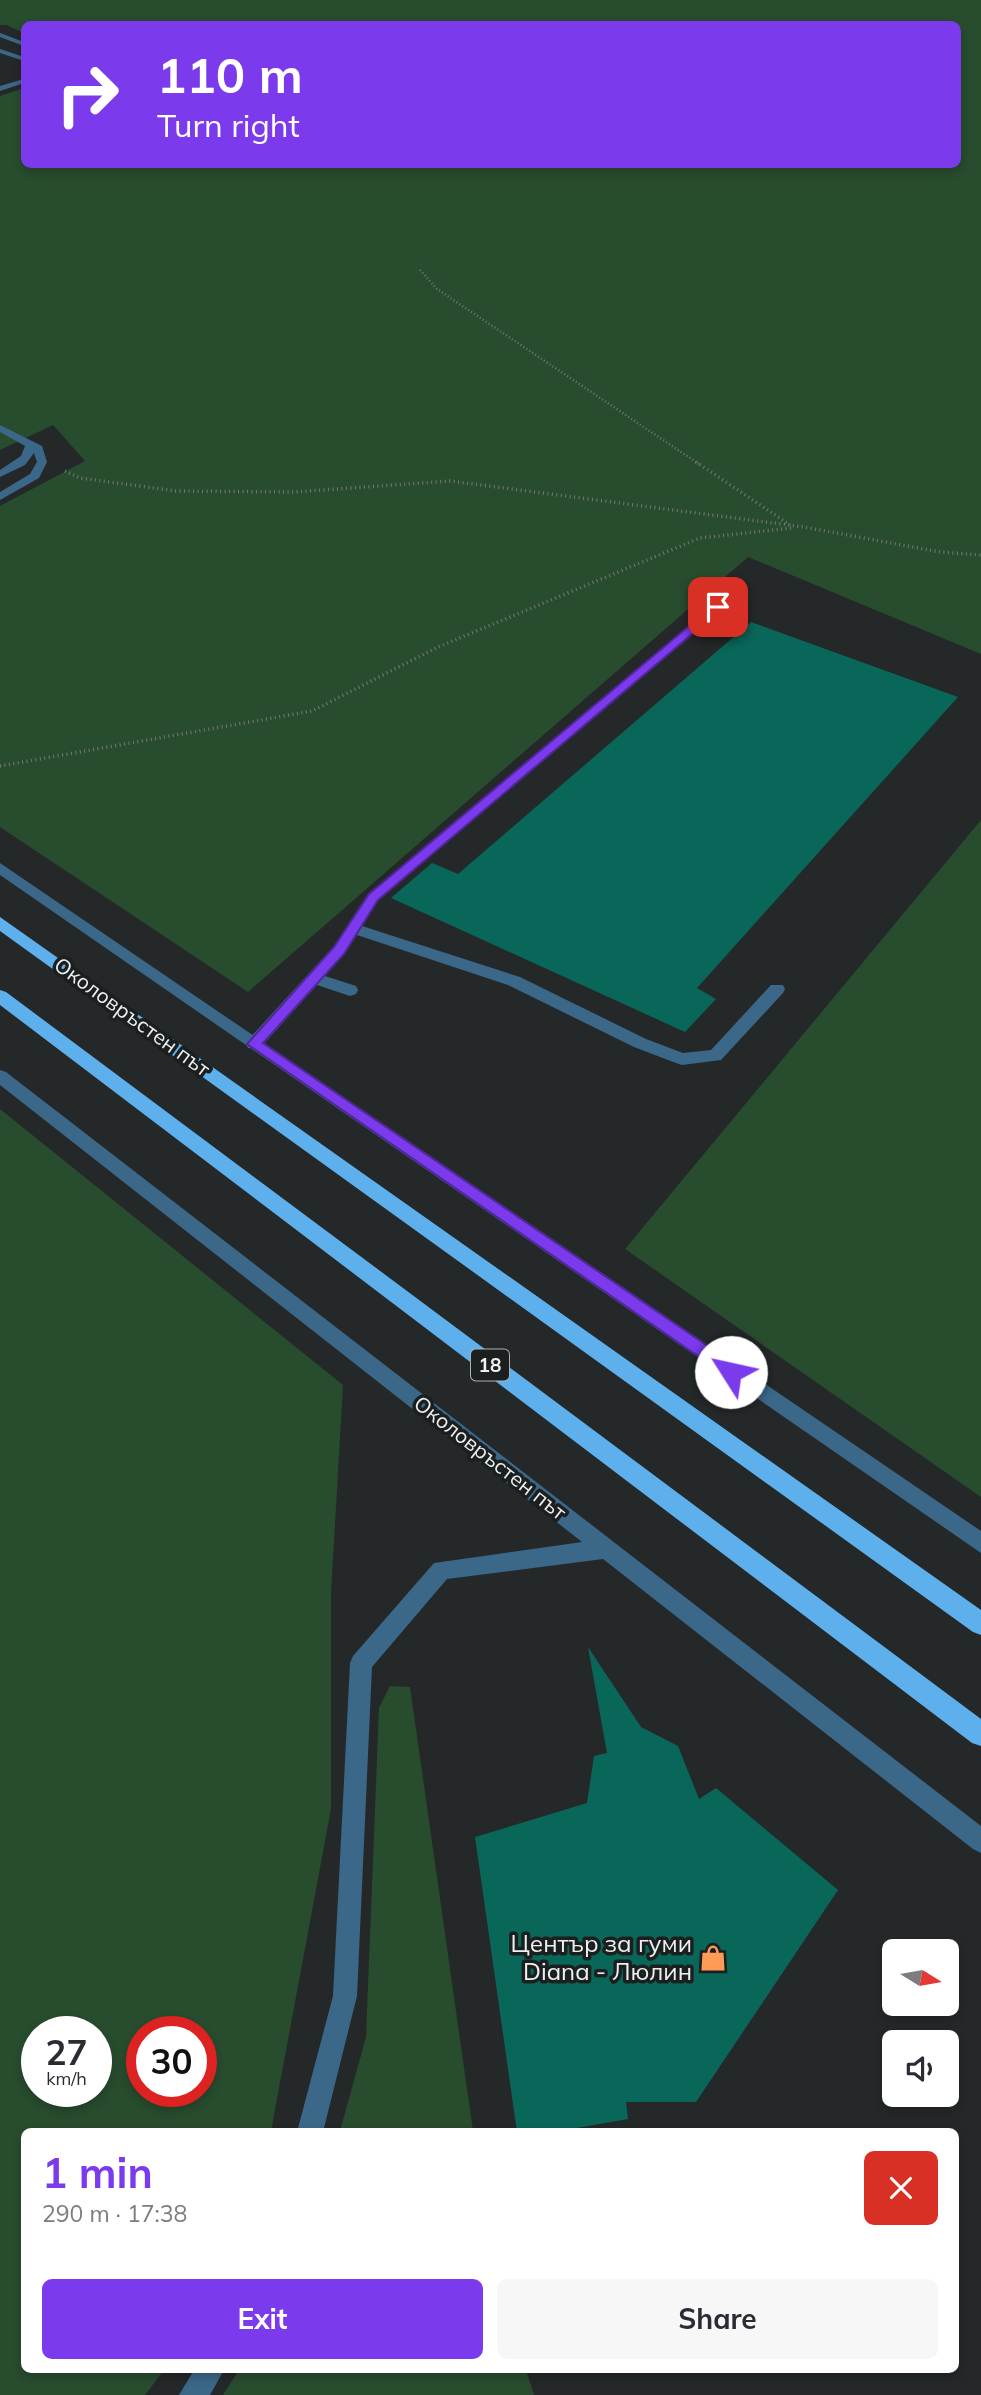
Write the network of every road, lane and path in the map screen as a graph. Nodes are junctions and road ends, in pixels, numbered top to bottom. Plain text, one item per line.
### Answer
1 (0, 35) edge
2 (21, 43) edge
3 (0, 51) edge
4 (21, 58) edge
5 (21, 82) edge
6 (0, 89) edge
7 (421, 270) dead end
8 (0, 428) edge
9 (31, 443) junction
10 (42, 462) junction
11 (0, 474) edge
12 (0, 497) edge
13 (790, 526) junction
14 (804, 527) junction
15 (981, 555) edge
16 (738, 590) dead end
17 (0, 766) edge
18 (0, 869) edge
19 (0, 923) edge
20 (353, 928) junction
21 (314, 978) junction
22 (776, 989) dead end
23 (350, 990) dead end
24 (0, 996) edge
25 (254, 1044) junction
26 (0, 1076) edge
27 (981, 1544) edge
28 (606, 1549) junction
29 (981, 1624) edge
30 (981, 1734) edge
31 (981, 1841) edge
32 (311, 2128) edge
33 (208, 2373) edge
34 (192, 2395) edge

1 - 2 street
3 - 4 street
5 - 6 street
7 - 13 path
8 - 9 street
9 - 10 street
9 - 11 street
10 - 12 street
10 - 13 path
13 - 14 path
14 - 15 path
14 - 17 path
16 - 20 street
18 - 25 street
19 - 29 highway, Околовръстен път
20 - 21 street
20 - 22 street
21 - 23 street
21 - 25 street
24 - 30 highway, 18
25 - 27 street
26 - 28 street, Околовръстен път
28 - 31 street, Околовръстен път
28 - 32 street
33 - 34 street

